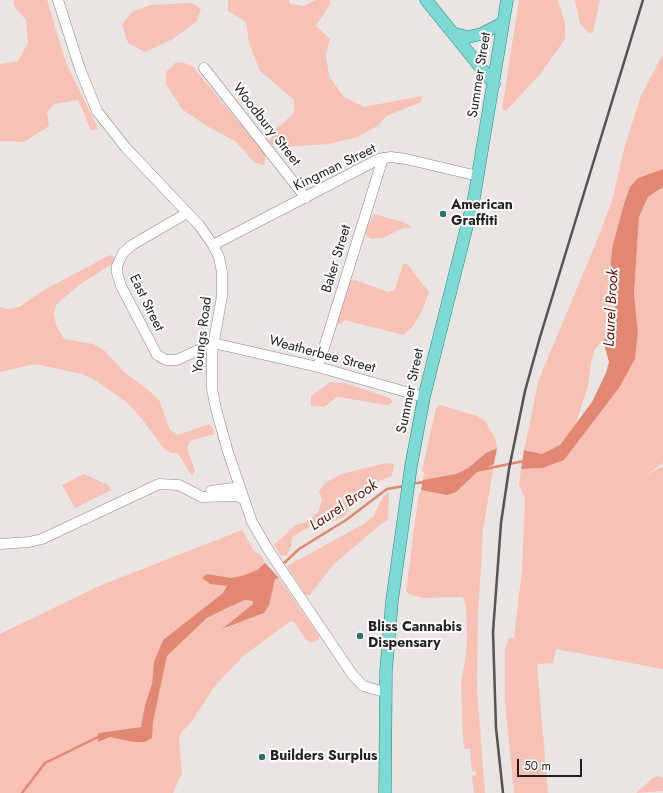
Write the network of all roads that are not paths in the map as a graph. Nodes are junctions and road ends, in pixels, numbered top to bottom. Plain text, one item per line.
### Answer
1 (58, 0) edge
2 (426, 0) edge
3 (507, 0) edge
4 (503, 23) junction
5 (455, 34) junction
6 (204, 68) dead end
7 (494, 84) junction
8 (383, 158) junction
9 (478, 176) junction
10 (306, 198) junction
11 (187, 213) junction
12 (213, 245) junction
13 (214, 343) junction
14 (318, 367) junction
15 (424, 397) junction
16 (240, 487) junction
17 (189, 489) junction
18 (243, 499) junction
19 (0, 544) edge
20 (385, 692) junction
21 (385, 793) edge

1 - 11 street, Youngs Road
2 - 5 main road
3 - 4 main road, Summer Street
4 - 5 main road
4 - 7 main road, Summer Street
5 - 7 main road
6 - 10 street, Woodbury Street
7 - 9 main road, Summer Street
8 - 9 street, Kingman Street
8 - 10 street, Kingman Street
8 - 14 street, Baker Street
9 - 15 main road, Summer Street
10 - 12 street, Kingman Street
11 - 12 street, Youngs Road
11 - 13 street, East Street
12 - 13 street, Youngs Road
13 - 14 street, Weatherbee Street
13 - 16 street, Youngs Road
14 - 15 street, Weatherbee Street
15 - 20 main road, Summer Street
16 - 17 street
16 - 18 street, Youngs Road
17 - 18 street
17 - 19 street
18 - 20 street, Youngs Road
20 - 21 main road, Summer Street

